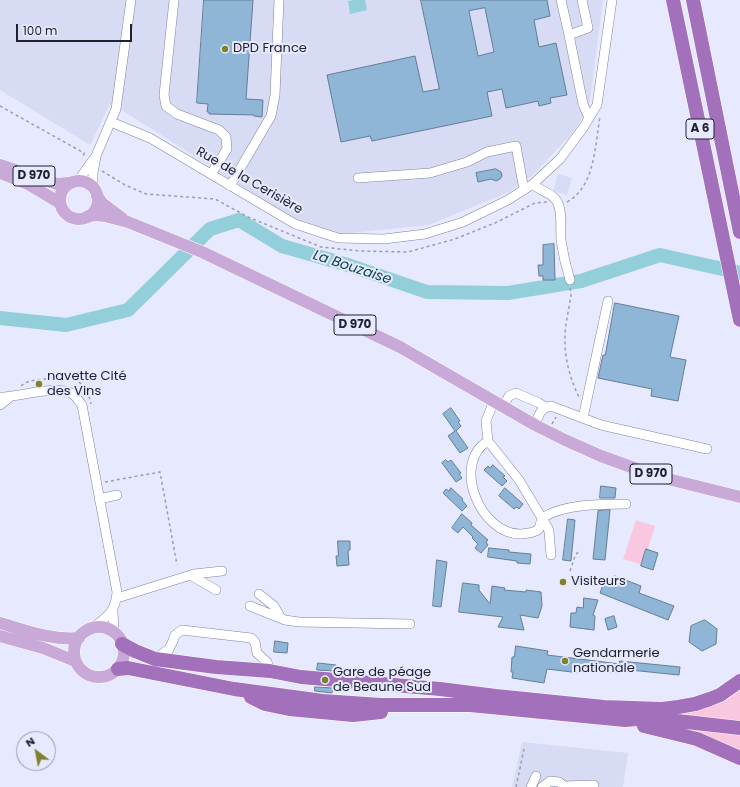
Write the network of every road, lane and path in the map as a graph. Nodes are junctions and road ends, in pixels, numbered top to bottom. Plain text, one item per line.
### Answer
1 (131, 0) edge
2 (174, 0) edge
3 (279, 0) edge
4 (561, 0) edge
5 (582, 0) edge
6 (612, 0) edge
7 (673, 0) edge
8 (693, 0) edge
9 (568, 35) junction
10 (597, 105) junction
11 (0, 106) edge
12 (589, 118) junction
13 (111, 122) junction
14 (0, 165) edge
15 (89, 172) junction
16 (0, 173) edge
17 (211, 174) junction
18 (358, 178) dead end
19 (73, 182) junction
20 (533, 184) junction
21 (230, 186) junction
22 (524, 190) junction
23 (95, 192) junction
24 (60, 203) junction
25 (558, 203) junction
26 (88, 216) junction
27 (128, 222) junction
28 (740, 232) edge
29 (570, 280) dead end
30 (571, 295) dead end
31 (608, 301) dead end
32 (740, 320) edge
33 (0, 397) edge
34 (10, 397) junction
35 (499, 403) junction
36 (0, 405) edge
37 (585, 406) junction
38 (545, 407) junction
39 (583, 418) junction
40 (535, 425) junction
41 (488, 441) junction
42 (707, 449) dead end
43 (105, 482) dead end
44 (117, 495) dead end
45 (740, 497) edge
46 (99, 499) junction
47 (626, 504) dead end
48 (542, 518) junction
49 (532, 533) junction
50 (578, 552) dead end
51 (177, 565) dead end
52 (222, 571) dead end
53 (570, 571) dead end
54 (192, 576) junction
55 (216, 590) dead end
56 (259, 594) dead end
57 (117, 598) junction
58 (250, 606) dead end
59 (112, 611) junction
60 (280, 617) junction
61 (0, 623) edge
62 (410, 624) dead end
63 (91, 629) junction
64 (0, 636) edge
65 (79, 638) junction
66 (118, 638) junction
67 (156, 658) junction
68 (76, 661) junction
69 (118, 669) junction
70 (270, 671) junction
71 (740, 681) edge
72 (604, 707) junction
73 (625, 720) junction
74 (677, 721) junction
75 (740, 728) edge
76 (524, 749) dead end
77 (740, 758) edge
78 (536, 776) dead end
79 (594, 785) dead end
80 (516, 787) edge
81 (531, 787) edge
82 (543, 787) edge

1 - 13 street
2 - 17 street
3 - 21 street
4 - 9 street
5 - 9 street
6 - 10 street, Rue de la Cerisière
7 - 32 highway, A 6
8 - 28 highway, A 6
9 - 12 street
10 - 12 street, Rue de la Cerisière
10 - 25 path
11 - 15 path
12 - 20 street, Rue de la Cerisière
13 - 15 street
13 - 17 street, Rue de la Cerisière
14 - 19 main road, D 970
15 - 19 street
15 - 23 street
15 - 25 path
16 - 24 main road, D 970
17 - 21 street, Rue de la Cerisière
18 - 22 street
19 - 23 main road
19 - 24 main road
20 - 22 street, Rue de la Cerisière
20 - 25 street
21 - 22 street, Rue de la Cerisière
23 - 26 main road
23 - 27 main road, D 970
24 - 26 main road
25 - 29 street
26 - 27 main road, D 970
27 - 35 main road, D 970
30 - 37 path
31 - 37 street
33 - 34 street
34 - 36 street
34 - 46 street
35 - 38 street
35 - 40 main road, D 970
35 - 41 street
37 - 39 street
38 - 39 street
38 - 40 street
39 - 42 street
40 - 45 main road, D 970
41 - 48 street
41 - 49 street
43 - 51 path
44 - 46 street
46 - 57 street
47 - 48 street
48 - 49 street
48 - 49 street
50 - 53 path
52 - 54 street
54 - 55 street
54 - 57 street
56 - 60 street
57 - 59 street
58 - 60 street
59 - 63 street
59 - 66 street
60 - 62 street
61 - 65 main road
63 - 65 main road
63 - 66 main road
64 - 68 main road
65 - 68 main road
66 - 67 highway
66 - 69 main road
67 - 70 highway
67 - 70 street
68 - 69 main road
69 - 73 highway
70 - 72 highway
71 - 72 highway
72 - 74 highway
73 - 74 highway
73 - 77 highway
74 - 75 highway
76 - 80 path
78 - 81 street
79 - 82 street

